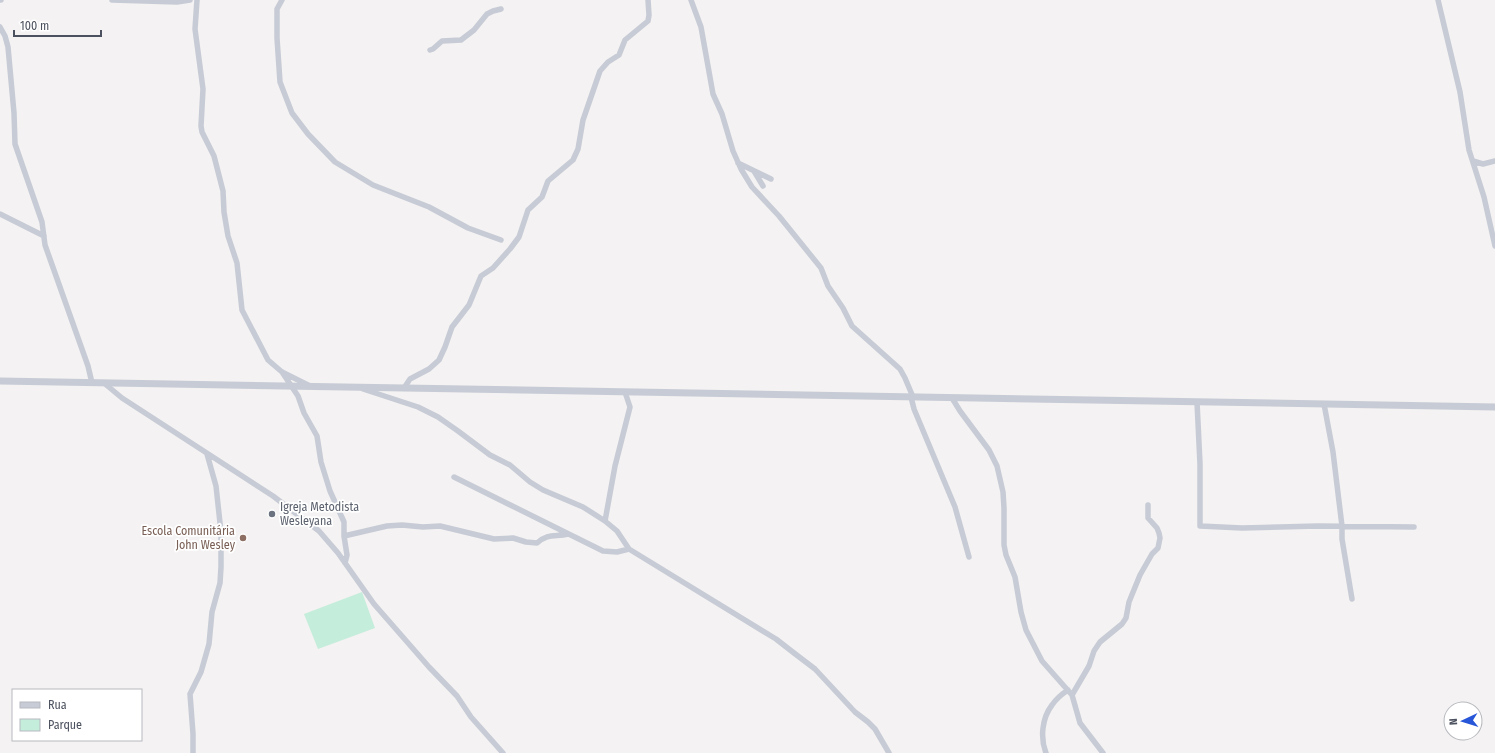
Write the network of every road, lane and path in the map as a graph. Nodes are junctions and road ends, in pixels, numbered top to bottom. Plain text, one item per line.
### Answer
1 (112, 0) edge
2 (190, 0) edge
3 (197, 0) edge
4 (282, 0) edge
5 (648, 0) edge
6 (691, 0) edge
7 (1438, 0) edge
8 (501, 9) dead end
9 (0, 27) edge
10 (430, 50) dead end
11 (1472, 161) junction
12 (1495, 161) edge
13 (738, 164) junction
14 (754, 171) junction
15 (771, 179) dead end
16 (763, 186) dead end
17 (0, 214) edge
18 (44, 236) junction
19 (501, 240) dead end
20 (1495, 246) edge
21 (282, 372) junction
22 (0, 381) edge
23 (92, 383) junction
24 (104, 383) junction
25 (291, 386) junction
26 (302, 386) junction
27 (310, 387) junction
28 (360, 387) junction
29 (404, 388) junction
30 (625, 392) junction
31 (296, 394) junction
32 (912, 397) junction
33 (952, 398) junction
34 (1196, 402) junction
35 (1324, 404) junction
36 (1495, 407) edge
37 (207, 454) junction
38 (454, 477) dead end
39 (1148, 505) dead end
40 (605, 521) junction
41 (1342, 526) junction
42 (1414, 527) dead end
43 (568, 534) junction
44 (344, 536) junction
45 (629, 549) junction
46 (969, 557) dead end
47 (345, 563) junction
48 (1352, 599) dead end
49 (1070, 693) junction
50 (193, 753) edge
51 (504, 753) edge
52 (889, 753) edge
53 (1046, 753) edge
54 (1103, 753) edge

1 - 2 street
3 - 21 street
4 - 19 street
5 - 29 street
6 - 13 street
7 - 11 street
8 - 10 street
9 - 18 street
11 - 12 street
11 - 20 street
13 - 14 street
13 - 32 street
14 - 15 street
14 - 16 street
17 - 18 street
18 - 23 street
21 - 25 street
21 - 27 street
22 - 23 street
23 - 24 street
24 - 25 street
24 - 37 street
25 - 26 street
25 - 31 street
26 - 27 street
26 - 31 street
27 - 28 street
28 - 29 street
28 - 40 street
29 - 30 street
30 - 32 street
30 - 40 street
31 - 44 street
32 - 33 street
32 - 46 street
33 - 34 street
33 - 49 street
34 - 35 street
34 - 41 street
35 - 36 street
35 - 41 street
37 - 47 street
37 - 50 street
38 - 43 street
39 - 49 street
40 - 45 street
41 - 42 street
41 - 48 street
43 - 44 street
43 - 45 street
44 - 47 street
45 - 52 street
47 - 51 street
49 - 53 street
49 - 54 street

